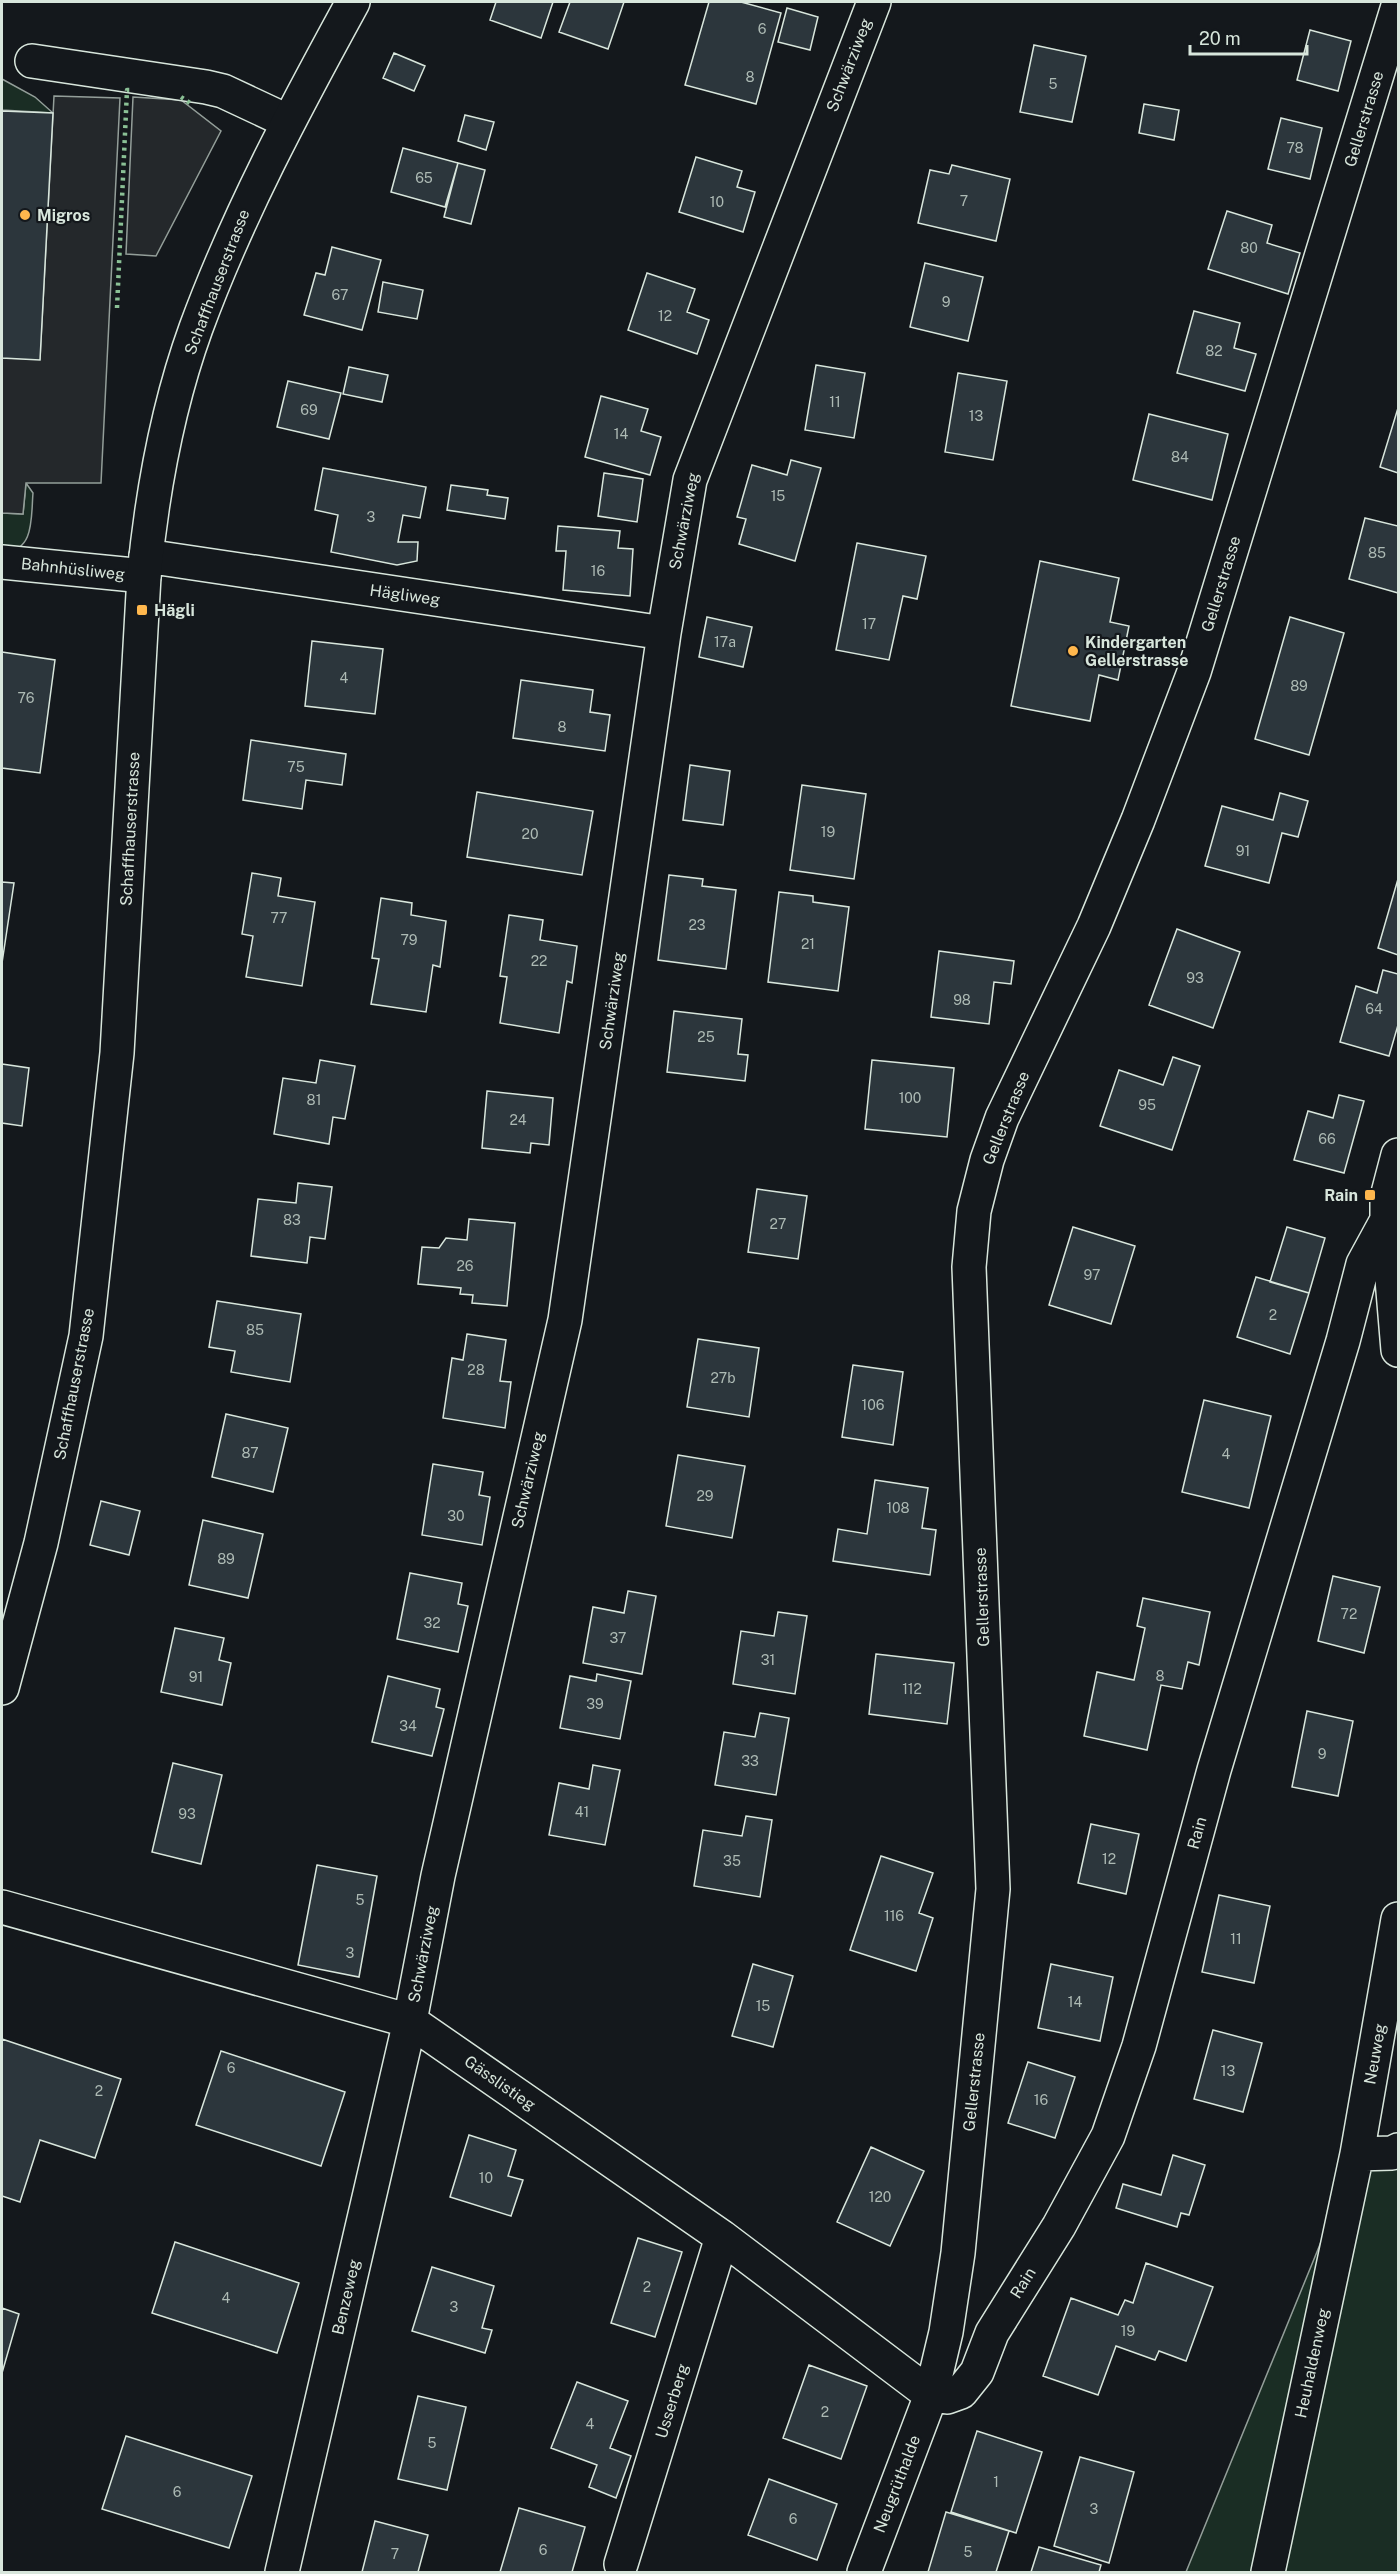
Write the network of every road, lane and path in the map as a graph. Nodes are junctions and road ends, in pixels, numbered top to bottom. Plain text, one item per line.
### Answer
1 (353, 2) edge
2 (874, 2) edge
3 (1398, 6) edge
4 (32, 61) dead end
5 (287, 121) junction
6 (2, 562) edge
7 (145, 566) junction
8 (664, 633) junction
9 (1398, 1155) edge
10 (1387, 1220) junction
11 (1343, 1341) junction
12 (1398, 1344) edge
13 (1398, 1350) edge
14 (2, 1688) edge
15 (2, 1907) edge
16 (1398, 1919) edge
17 (410, 2021) junction
18 (1398, 2150) edge
19 (1357, 2154) junction
20 (722, 2237) junction
21 (931, 2395) junction
22 (621, 2564) dead end
23 (282, 2572) edge
24 (864, 2572) edge
25 (1268, 2572) edge

1 - 5 street, Schaffhauserstrasse
2 - 8 street, Schwärziweg
3 - 21 street, Gellerstrasse
4 - 5 street
5 - 7 street, Schaffhauserstrasse
6 - 7 street, Bahnhüsliweg
7 - 8 street, Hägliweg
7 - 14 street, Schaffhauserstrasse
8 - 17 street, Schwärziweg
9 - 10 street
10 - 11 street, Rain
10 - 12 street
11 - 12 street
11 - 21 street, Rain
12 - 13 street
15 - 17 street, Gässlistieg
16 - 19 street, Neuweg
17 - 20 street, Gässlistieg
17 - 23 street, Benzeweg
18 - 19 street
19 - 25 street, Heuhaldenweg
20 - 21 street, Gässlistieg
20 - 22 street, Usserberg
21 - 24 street, Neugrüthalde

